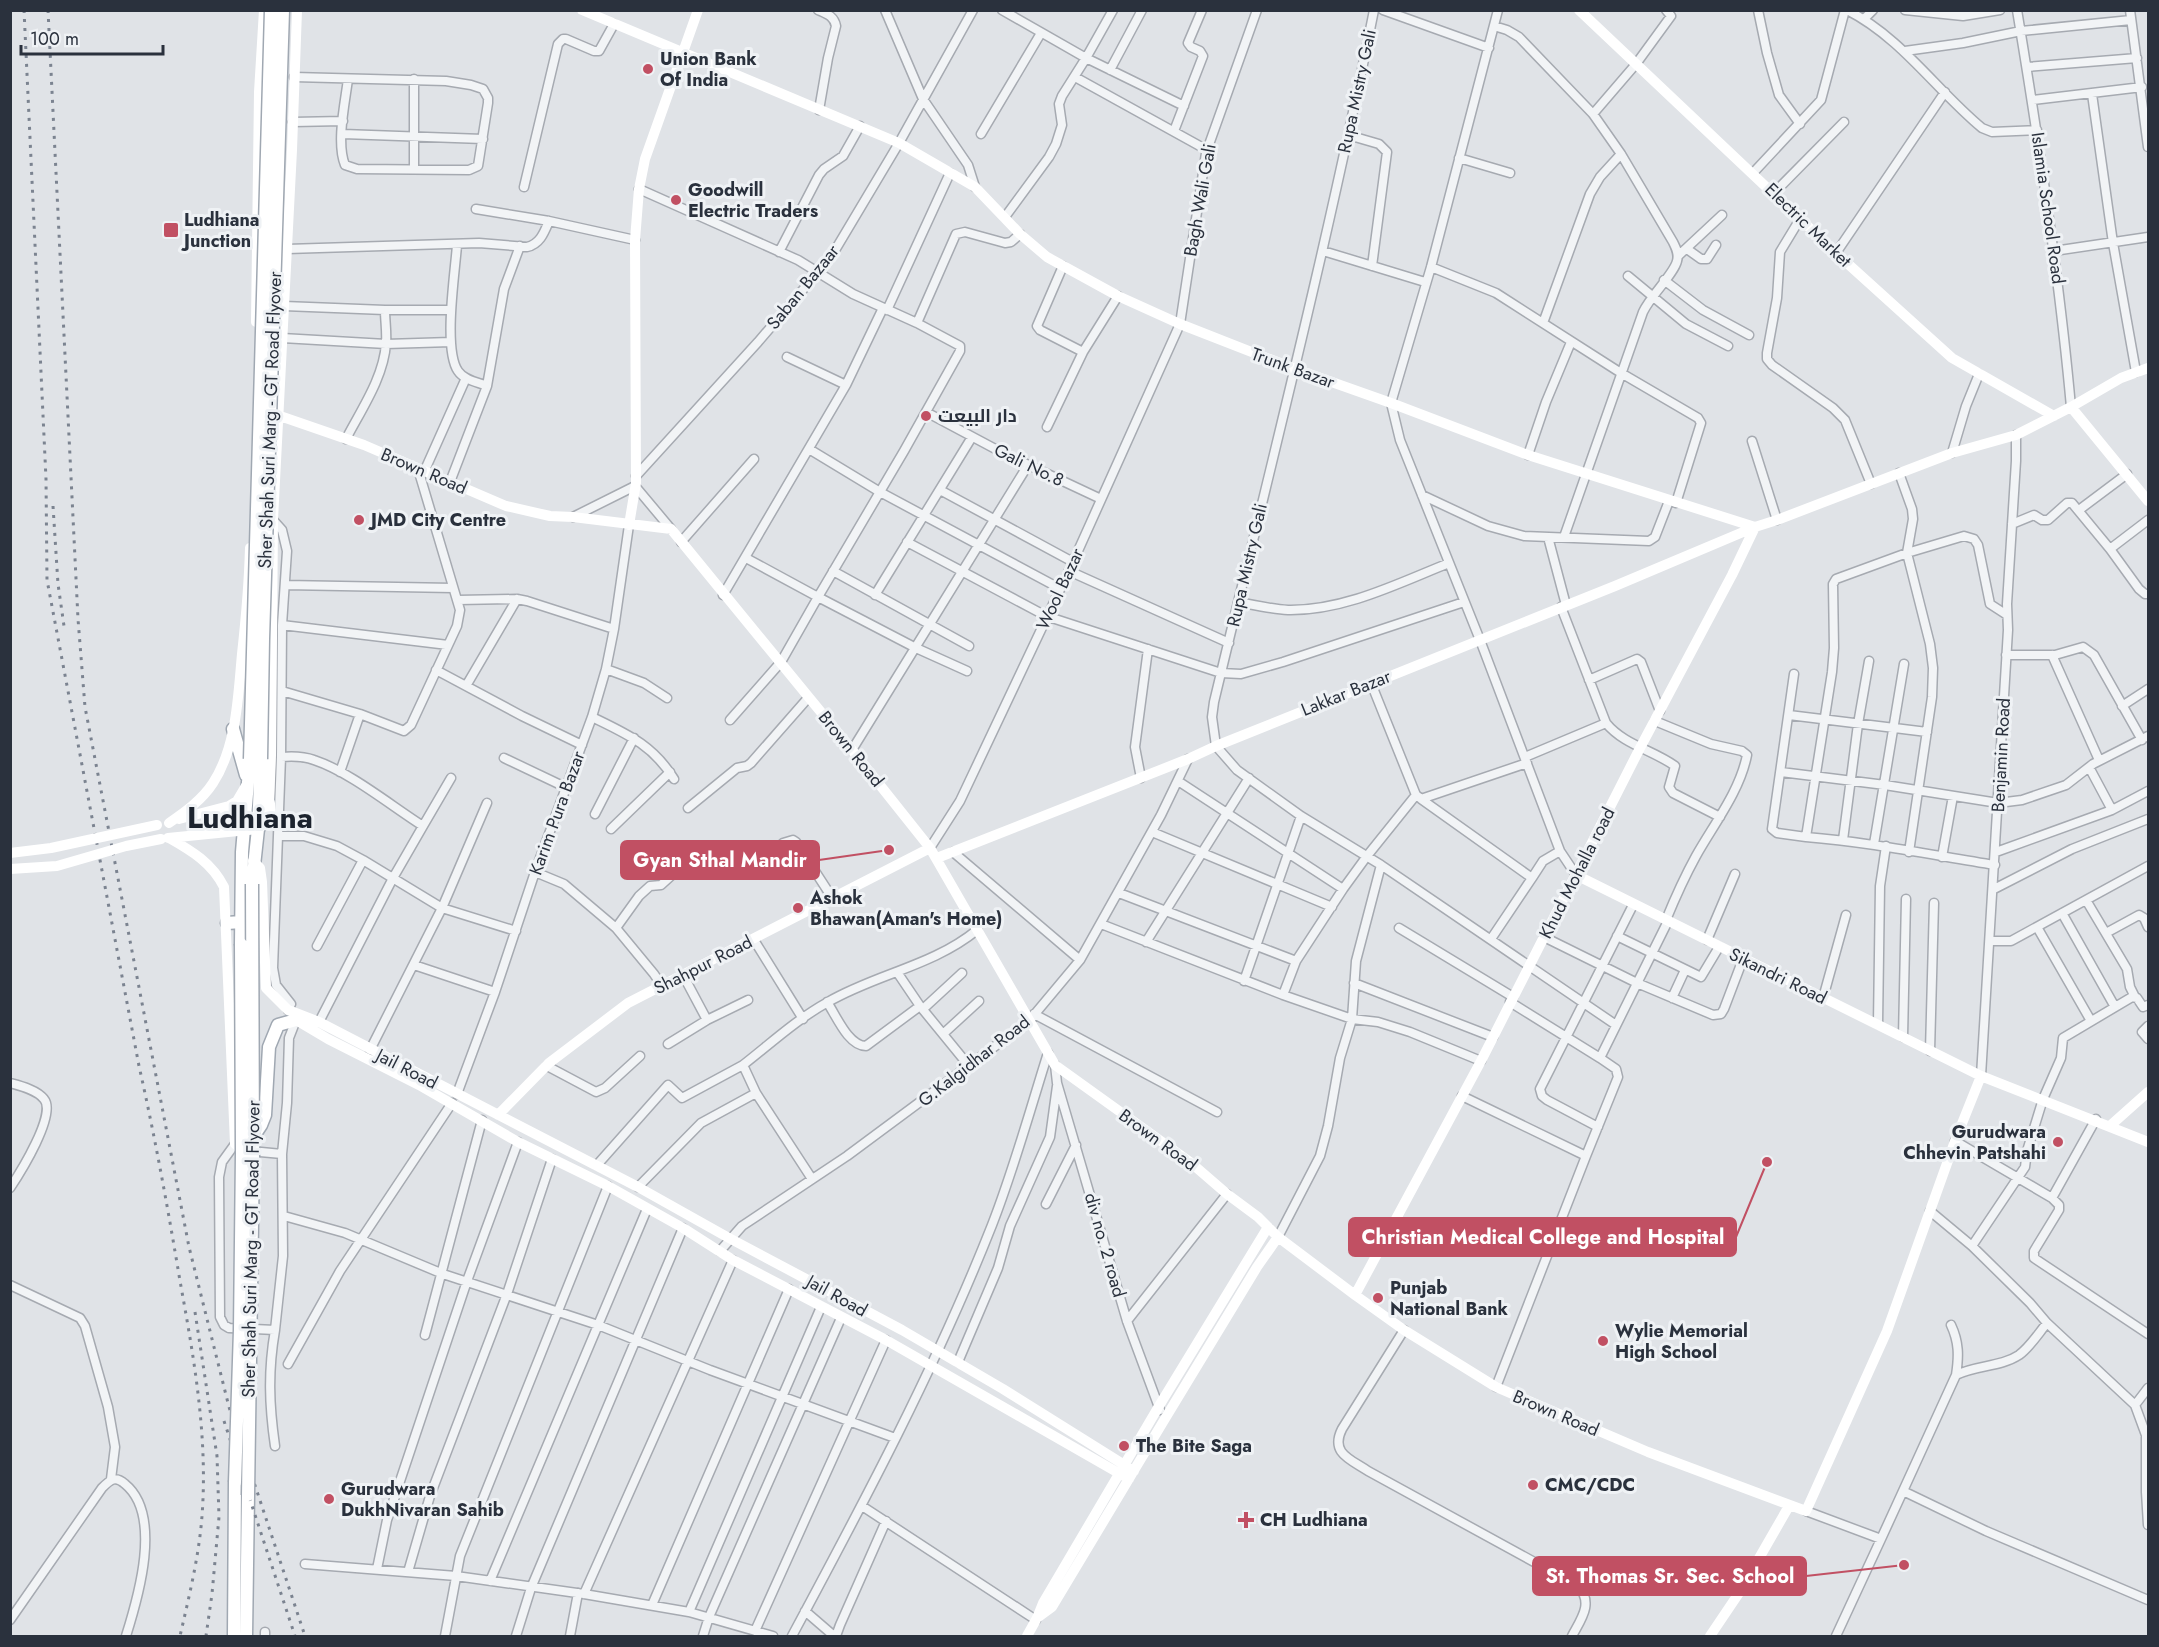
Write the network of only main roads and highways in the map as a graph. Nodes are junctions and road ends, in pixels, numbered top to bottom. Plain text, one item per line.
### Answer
1 (272, 10) edge
2 (283, 10) edge
3 (233, 729) road end
4 (248, 782) junction
5 (269, 803) road end
6 (258, 829) junction
7 (227, 922) road end
8 (240, 922) junction
9 (290, 1018) road end
10 (253, 1137) junction
11 (234, 1636) edge
12 (246, 1636) edge

1 - 4 main road, Sher Shah Suri Marg - GT Road Flyover, bridge
2 - 6 main road, Sher Shah Suri Marg - GT Road Flyover, bridge
3 - 4 main road
4 - 8 main road, Sher Shah Suri Marg - GT Road Flyover
5 - 6 main road
6 - 10 main road, Sher Shah Suri Marg - GT Road Flyover, bridge
7 - 8 main road
8 - 11 main road, Sher Shah Suri Marg - GT Road Flyover, bridge
9 - 10 main road
10 - 12 main road, Sher Shah Suri Marg - GT Road Flyover, bridge

